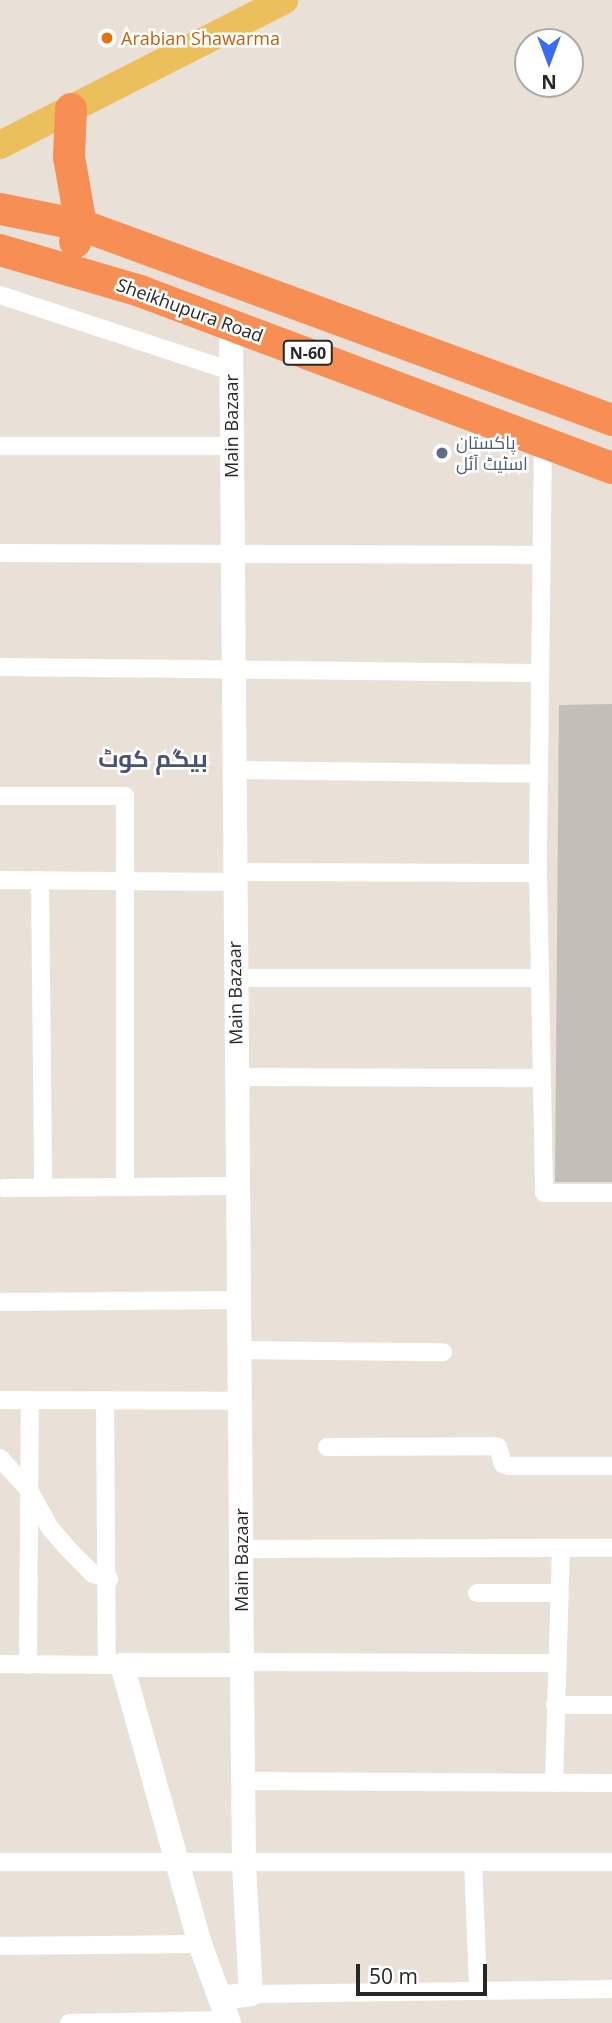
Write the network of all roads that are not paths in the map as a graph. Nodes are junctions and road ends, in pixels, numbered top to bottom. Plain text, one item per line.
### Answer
1 (243, 0) edge
2 (284, 0) edge
3 (71, 109) junction
4 (0, 125) edge
5 (0, 145) edge
6 (0, 209) edge
7 (81, 225) junction
8 (0, 250) edge
9 (65, 268) junction
10 (0, 295) edge
11 (231, 324) junction
12 (231, 371) junction
13 (612, 420) edge
14 (543, 442) junction
15 (0, 446) edge
16 (231, 446) junction
17 (612, 468) edge
18 (230, 552) junction
19 (0, 553) edge
20 (542, 555) junction
21 (0, 667) edge
22 (231, 672) junction
23 (540, 673) junction
24 (233, 770) junction
25 (539, 774) junction
26 (0, 796) edge
27 (538, 873) junction
28 (234, 877) junction
29 (0, 880) edge
30 (40, 880) junction
31 (125, 881) junction
32 (235, 978) junction
33 (540, 978) junction
34 (236, 1077) junction
35 (542, 1078) junction
36 (237, 1186) junction
37 (43, 1187) junction
38 (125, 1187) junction
39 (4, 1188) dead end
40 (612, 1193) edge
41 (239, 1300) junction
42 (0, 1302) edge
43 (239, 1350) junction
44 (443, 1352) dead end
45 (0, 1400) edge
46 (30, 1400) junction
47 (104, 1401) junction
48 (240, 1401) junction
49 (327, 1447) dead end
50 (0, 1458) edge
51 (612, 1466) edge
52 (29, 1490) junction
53 (561, 1548) junction
54 (612, 1548) edge
55 (241, 1549) junction
56 (109, 1579) junction
57 (477, 1593) dead end
58 (559, 1593) junction
59 (242, 1663) junction
60 (556, 1663) junction
61 (0, 1664) edge
62 (28, 1664) junction
63 (114, 1665) junction
64 (612, 1704) edge
65 (555, 1705) junction
66 (243, 1781) junction
67 (554, 1783) junction
68 (612, 1783) edge
69 (0, 1862) edge
70 (473, 1862) junction
71 (612, 1862) edge
72 (179, 1864) junction
73 (244, 1864) junction
74 (200, 1944) junction
75 (0, 1946) edge
76 (478, 1989) junction
77 (612, 1989) edge
78 (251, 1994) junction
79 (226, 2014) edge
80 (69, 2023) edge

1 - 4 main road
2 - 3 main road
3 - 5 main road
3 - 7 highway
6 - 7 highway, N-60
7 - 9 highway
7 - 13 highway, N-60
8 - 9 highway, Sheikhupura Road / N-60
9 - 11 highway, Sheikhupura Road / N-60
10 - 12 street
11 - 12 street, Main Bazaar
11 - 14 highway, Sheikhupura Road / N-60
12 - 16 street, Main Bazaar
14 - 17 highway, Sheikhupura Road / N-60
14 - 20 street
15 - 16 street
16 - 18 street, Main Bazaar
18 - 19 street
18 - 20 street
18 - 22 street, Main Bazaar
20 - 23 street
21 - 22 street
22 - 23 street
22 - 24 street, Main Bazaar
23 - 25 street
24 - 25 street
24 - 28 street, Main Bazaar
25 - 27 street
26 - 31 street
27 - 28 street
27 - 33 street
28 - 31 street
28 - 32 street, Main Bazaar
29 - 30 street
30 - 31 street
30 - 37 street
31 - 38 street
32 - 33 street
32 - 34 street, Main Bazaar
33 - 35 street
34 - 35 street
34 - 36 street, Main Bazaar
35 - 40 street
36 - 38 street
36 - 41 street, Main Bazaar
37 - 38 street
37 - 39 street
41 - 42 street
41 - 43 street, Main Bazaar
43 - 44 street
43 - 48 street, Main Bazaar
45 - 46 street
46 - 47 street
46 - 52 street
47 - 48 street
47 - 56 street
48 - 55 street, Main Bazaar
49 - 51 street
50 - 52 street
52 - 56 street
52 - 62 street
53 - 54 street
53 - 55 street
53 - 58 street
55 - 59 street, Main Bazaar
56 - 63 street
57 - 58 street
58 - 60 street
59 - 60 street
59 - 63 street
59 - 66 street, Main Bazaar
60 - 65 street
61 - 62 street
62 - 63 street
63 - 72 street
64 - 65 street
65 - 67 street
66 - 67 street
66 - 73 street, Main Bazaar
67 - 68 street
69 - 72 street
70 - 71 street
70 - 73 street
70 - 76 street
72 - 73 street
72 - 74 street
73 - 78 street, Main Bazaar
74 - 75 street
74 - 79 street
76 - 77 street
76 - 78 street
78 - 79 street
79 - 80 street

